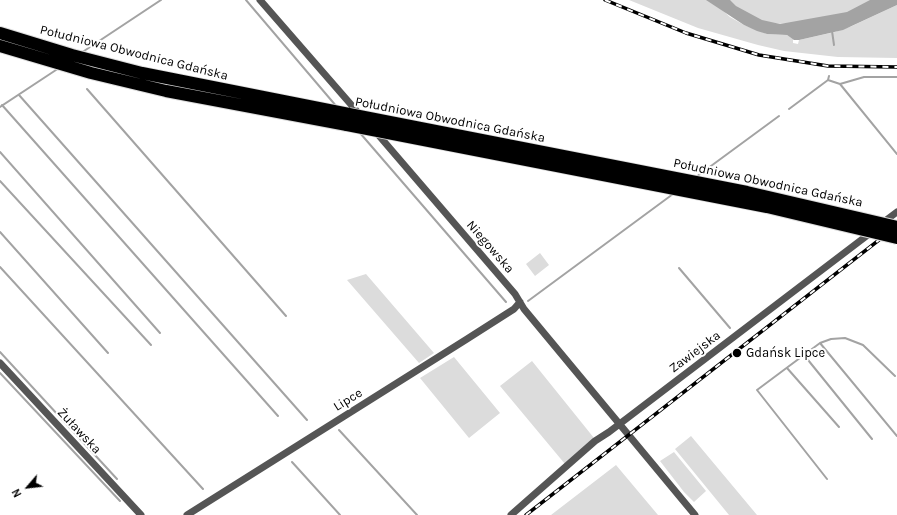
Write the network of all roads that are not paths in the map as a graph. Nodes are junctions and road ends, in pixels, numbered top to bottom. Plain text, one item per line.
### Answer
1 (260, 0) edge
2 (0, 33) edge
3 (0, 46) edge
4 (897, 212) edge
5 (897, 227) edge
6 (879, 234) junction
7 (897, 238) edge
8 (897, 244) edge
9 (520, 302) junction
10 (0, 363) edge
11 (619, 424) junction
12 (141, 515) edge
13 (187, 515) edge
14 (511, 515) edge
15 (695, 515) edge

1 - 9 street, Niegowska
2 - 5 highway, Południowa Obwodnica Gdańska, bridge
3 - 6 highway, Południowa Obwodnica Gdańska, bridge
4 - 11 street, Zawiejska
6 - 7 highway, Południowa Obwodnica Gdańska, bridge
6 - 8 highway, bridge
9 - 11 street, Niegowska
9 - 13 street, Lipce
10 - 12 street, Żuławska
11 - 14 street, Zawiejska
11 - 15 street, Niegowska

